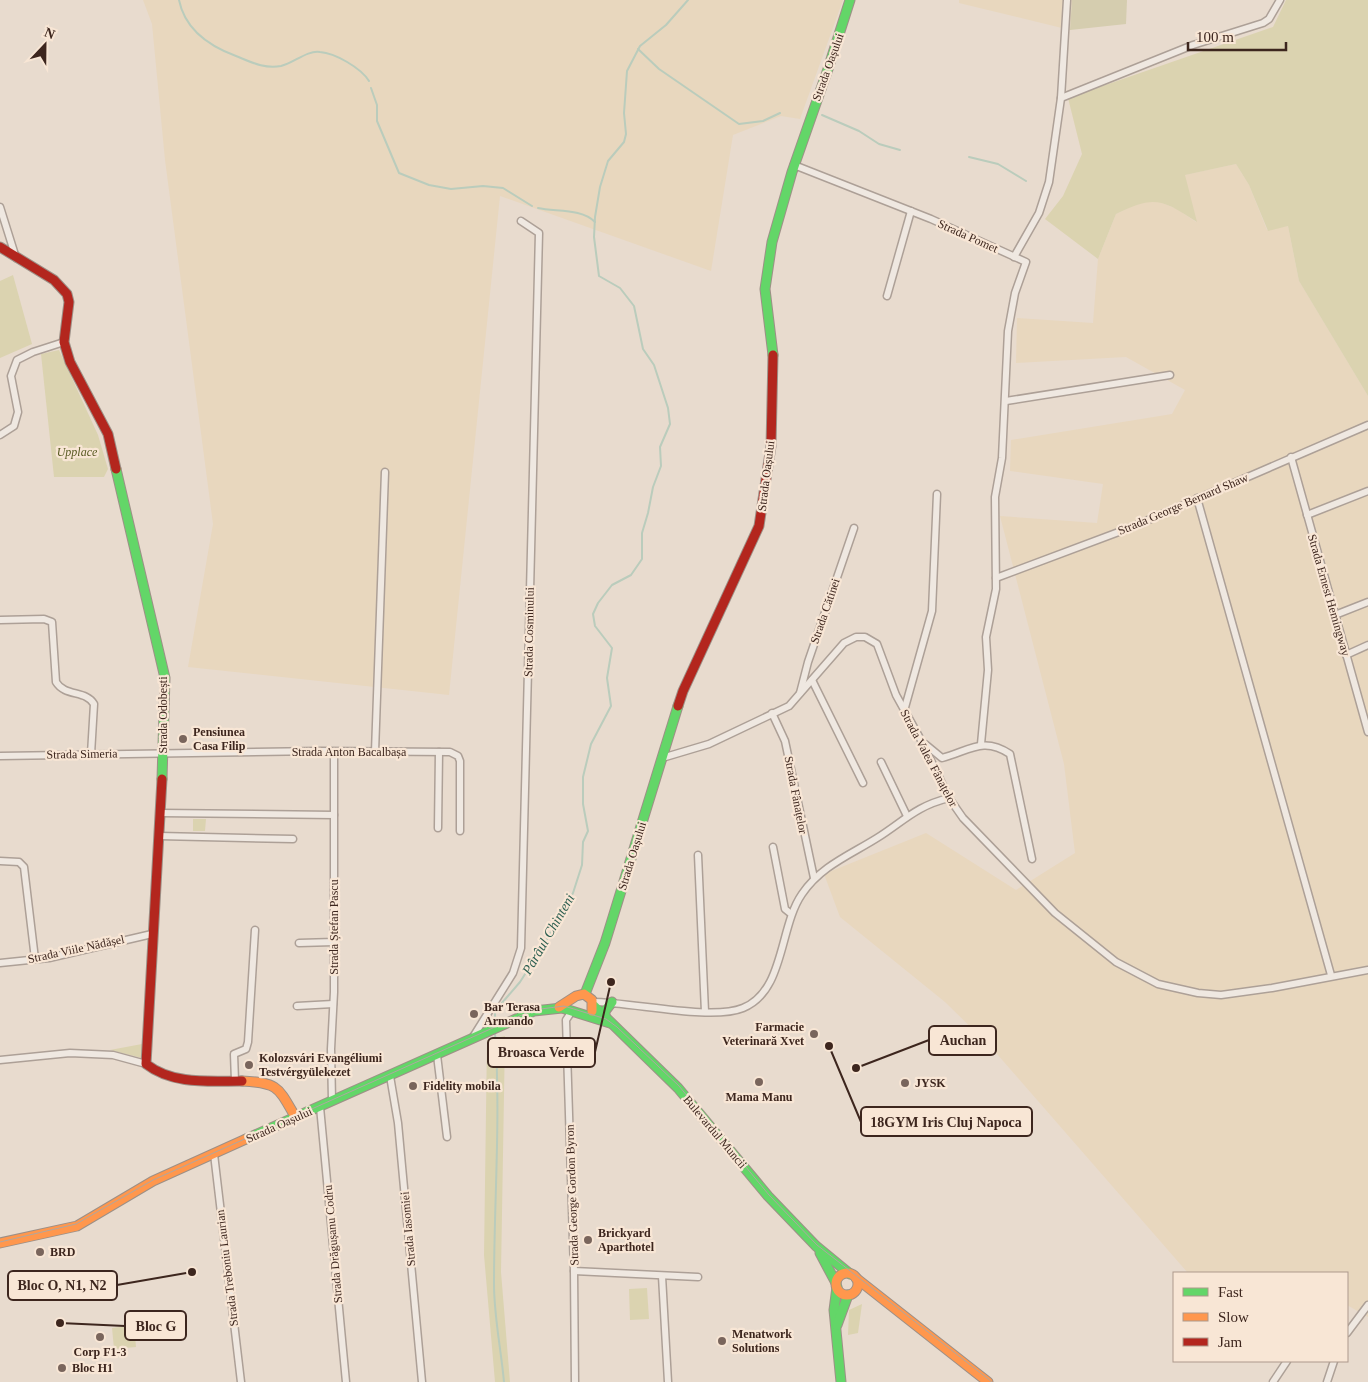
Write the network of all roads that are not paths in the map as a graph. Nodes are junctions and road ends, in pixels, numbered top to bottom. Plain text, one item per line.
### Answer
1 (850, 0) edge
2 (1067, 0) edge
3 (1280, 0) edge
4 (1061, 98) junction
5 (794, 165) junction
6 (0, 207) edge
7 (911, 211) junction
8 (521, 221) dead end
9 (0, 247) edge
10 (1014, 256) junction
11 (16, 258) junction
12 (887, 296) dead end
13 (64, 342) junction
14 (1170, 375) dead end
15 (1006, 401) junction
16 (1368, 425) edge
17 (0, 435) edge
18 (1291, 458) junction
19 (385, 472) dead end
20 (1368, 491) edge
21 (937, 494) dead end
22 (1197, 498) junction
23 (1307, 516) junction
24 (854, 528) dead end
25 (996, 578) junction
26 (1368, 602) edge
27 (1335, 615) junction
28 (0, 620) edge
29 (1368, 645) edge
30 (1346, 655) junction
31 (812, 680) junction
32 (799, 695) junction
33 (904, 711) junction
34 (772, 713) junction
35 (1368, 732) edge
36 (922, 742) junction
37 (981, 744) junction
38 (375, 752) junction
39 (439, 752) junction
40 (334, 753) junction
41 (91, 754) junction
42 (164, 754) junction
43 (0, 756) edge
44 (662, 758) junction
45 (881, 762) dead end
46 (863, 783) dead end
47 (949, 798) junction
48 (160, 814) junction
49 (334, 815) junction
50 (907, 816) junction
51 (438, 828) dead end
52 (460, 831) dead end
53 (159, 836) junction
54 (293, 839) dead end
55 (773, 847) dead end
56 (698, 855) dead end
57 (1032, 858) dead end
58 (0, 861) edge
59 (814, 878) junction
60 (790, 914) junction
61 (255, 930) dead end
62 (152, 934) junction
63 (334, 942) junction
64 (299, 943) dead end
65 (35, 959) junction
66 (0, 963) edge
67 (1368, 970) edge
68 (1331, 975) junction
69 (585, 994) junction
70 (573, 998) junction
71 (612, 1002) junction
72 (333, 1004) junction
73 (594, 1004) junction
74 (297, 1006) dead end
75 (559, 1007) junction
76 (572, 1010) junction
77 (705, 1012) junction
78 (588, 1016) junction
79 (607, 1020) junction
80 (471, 1039) junction
81 (437, 1055) junction
82 (0, 1060) edge
83 (146, 1064) junction
84 (390, 1076) junction
85 (235, 1081) junction
86 (332, 1101) junction
87 (320, 1107) junction
88 (296, 1118) junction
89 (447, 1137) dead end
90 (214, 1154) junction
91 (0, 1243) edge
92 (816, 1246) junction
93 (574, 1271) junction
94 (662, 1276) junction
95 (853, 1276) junction
96 (698, 1278) dead end
97 (836, 1285) junction
98 (850, 1294) junction
99 (882, 1299) junction
100 (1368, 1305) edge
101 (837, 1325) junction
102 (1348, 1332) edge
103 (1286, 1362) edge
104 (1334, 1362) edge
105 (241, 1382) edge
106 (346, 1382) edge
107 (422, 1382) edge
108 (575, 1382) edge
109 (668, 1382) edge
110 (841, 1382) edge
111 (988, 1382) edge
112 (1273, 1382) edge
113 (1328, 1382) edge

1 - 5 main road, Strada Oașului
2 - 4 street, Strada Pomet
3 - 4 street
4 - 10 street, Strada Pomet
5 - 7 street, Strada Pomet
5 - 44 main road, Strada Oașului
6 - 11 street
7 - 10 street, Strada Pomet
7 - 12 street
8 - 80 street, Strada Cosminului
9 - 11 main road, Strada Odobești
10 - 15 street
11 - 13 main road, Strada Odobești
13 - 17 street
13 - 42 main road, Strada Odobești
14 - 15 street
15 - 25 street
16 - 18 street, Strada George Bernard Shaw
18 - 22 street, Strada George Bernard Shaw
18 - 23 street, Strada Ernest Hemingway
19 - 38 street
20 - 23 street
21 - 33 street
22 - 25 street, Strada George Bernard Shaw
22 - 68 street
23 - 27 street, Strada Ernest Hemingway
24 - 32 street, Strada Cătinei
25 - 37 street
26 - 27 street
27 - 30 street, Strada Ernest Hemingway
28 - 41 street
29 - 30 street
30 - 35 street, Strada Ernest Hemingway
31 - 32 street, Strada Valea Fânațelor
31 - 33 street, Strada Valea Fânațelor
31 - 46 street
32 - 34 street, Strada Valea Fânațelor
33 - 36 street, Strada Valea Fânațelor
34 - 44 street, Strada Valea Fânațelor
34 - 59 street, Strada Fânațelor
36 - 37 street
36 - 47 street, Strada Valea Fânațelor
37 - 57 street
38 - 39 street, Strada Anton Bacalbașa
38 - 40 street, Strada Anton Bacalbașa
39 - 51 street
39 - 52 street, Strada Anton Bacalbașa
40 - 42 street, Strada Anton Bacalbașa
40 - 49 street, Strada Ștefan Pascu
41 - 42 street, Strada Simeria
41 - 43 street, Strada Simeria
42 - 48 main road, Strada Odobești
44 - 69 main road, Strada Oașului
45 - 50 street
47 - 50 street
47 - 68 street, Strada Valea Fânațelor
48 - 49 street
48 - 53 main road, Strada Odobești
49 - 63 street, Strada Ștefan Pascu
50 - 59 street
53 - 54 street
53 - 62 main road, Strada Odobești
55 - 60 street
56 - 77 street
58 - 65 street
59 - 60 street
60 - 77 street
61 - 85 street
62 - 65 street, Strada Viile Nădășel
62 - 83 main road, Strada Odobești
63 - 64 street
63 - 72 street, Strada Ștefan Pascu
65 - 66 street, Strada Viile Nădășel
67 - 68 street, Strada Valea Fânațelor
69 - 70 main road
69 - 73 main road
70 - 75 main road, Strada Oașului
70 - 76 main road
71 - 73 street
71 - 77 street
71 - 79 main road
72 - 74 street
72 - 86 street, Strada Ștefan Pascu
73 - 78 main road
73 - 79 main road, Bulevardul Muncii
75 - 76 main road, Strada Oașului
75 - 80 main road, Strada Oașului
76 - 78 main road
76 - 93 street, Strada George Gordon Byron
78 - 79 main road, Bulevardul Muncii
79 - 92 main road, Bulevardul Muncii
80 - 81 main road, Strada Oașului
81 - 84 main road, Strada Oașului
81 - 89 street
82 - 83 street
83 - 85 main road
84 - 86 main road, Strada Oașului
84 - 107 street, Strada Iasomiei
85 - 88 main road
86 - 87 main road, Strada Oașului
87 - 88 main road, Strada Oașului
87 - 106 street, Strada Drăgușanu Codru
88 - 90 main road, Strada Oașului
90 - 91 main road, Strada Oașului
90 - 105 street, Strada Treboniu Laurian
92 - 95 main road, Bulevardul Muncii
92 - 97 main road, Bulevardul Muncii
93 - 94 street
93 - 108 street, Strada George Gordon Byron
94 - 96 street
94 - 109 street
95 - 97 main road
95 - 98 main road
95 - 99 main road, Bulevardul Muncii
97 - 98 main road
97 - 101 main road
98 - 99 main road, Bulevardul Muncii
98 - 101 main road
99 - 111 main road, Bulevardul Muncii
100 - 102 street
101 - 110 main road
103 - 112 street
104 - 113 street

